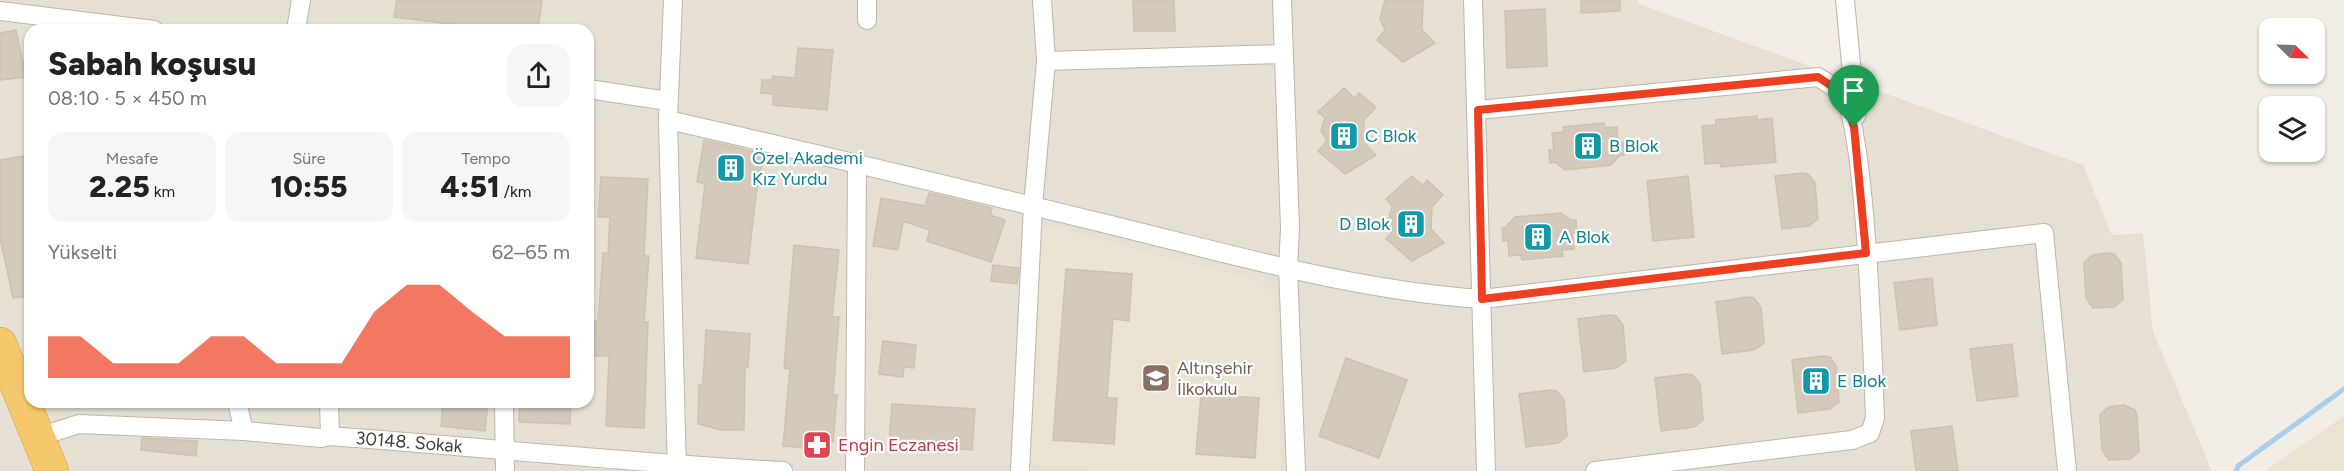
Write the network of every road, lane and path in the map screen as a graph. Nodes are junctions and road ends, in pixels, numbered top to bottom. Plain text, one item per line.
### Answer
1 (301, 0) edge
2 (673, 0) edge
3 (867, 0) edge
4 (1042, 0) edge
5 (1282, 0) edge
6 (1473, 0) edge
7 (1845, 0) edge
8 (0, 11) edge
9 (867, 20) dead end
10 (99, 24) edge
11 (297, 24) edge
12 (1283, 54) junction
13 (1046, 61) junction
14 (594, 90) edge
15 (668, 101) junction
16 (1478, 110) junction
17 (668, 120) junction
18 (1854, 127) junction
19 (857, 163) junction
20 (1033, 206) junction
21 (1866, 253) junction
22 (1288, 268) junction
23 (1482, 299) junction
24 (0, 344) edge
25 (0, 354) edge
26 (24, 403) edge
27 (26, 408) edge
28 (238, 408) edge
29 (328, 408) edge
30 (504, 408) edge
31 (244, 430) junction
32 (330, 436) junction
33 (38, 437) junction
34 (506, 449) junction
35 (677, 468) edge
36 (1665, 468) edge
37 (30, 471) edge
38 (51, 471) edge
39 (506, 471) edge
40 (783, 471) edge
41 (855, 471) edge
42 (1020, 471) edge
43 (1296, 471) edge
44 (1486, 471) edge
45 (1594, 471) edge
46 (2067, 471) edge

1 - 11 street
2 - 15 street
3 - 9 street
4 - 13 street
5 - 12 street
6 - 16 street
7 - 18 street
8 - 10 street
12 - 13 street
12 - 22 street
13 - 20 street
14 - 15 street
15 - 17 street
16 - 18 street
16 - 23 street
17 - 19 street
17 - 35 street
18 - 21 street
19 - 20 street
19 - 41 street
20 - 22 street
20 - 42 street
21 - 23 street
21 - 36 street
21 - 46 street
22 - 23 street
22 - 43 street
23 - 44 street
24 - 26 highway
25 - 37 highway
27 - 33 highway
28 - 31 street
29 - 32 street
30 - 34 street
31 - 32 street, 30148. Sokak
31 - 33 street, 30148. Sokak
32 - 34 street, 30148. Sokak
33 - 38 highway
34 - 35 street, 30148. Sokak
34 - 39 street
35 - 40 street, 30148. Sokak
36 - 45 street

